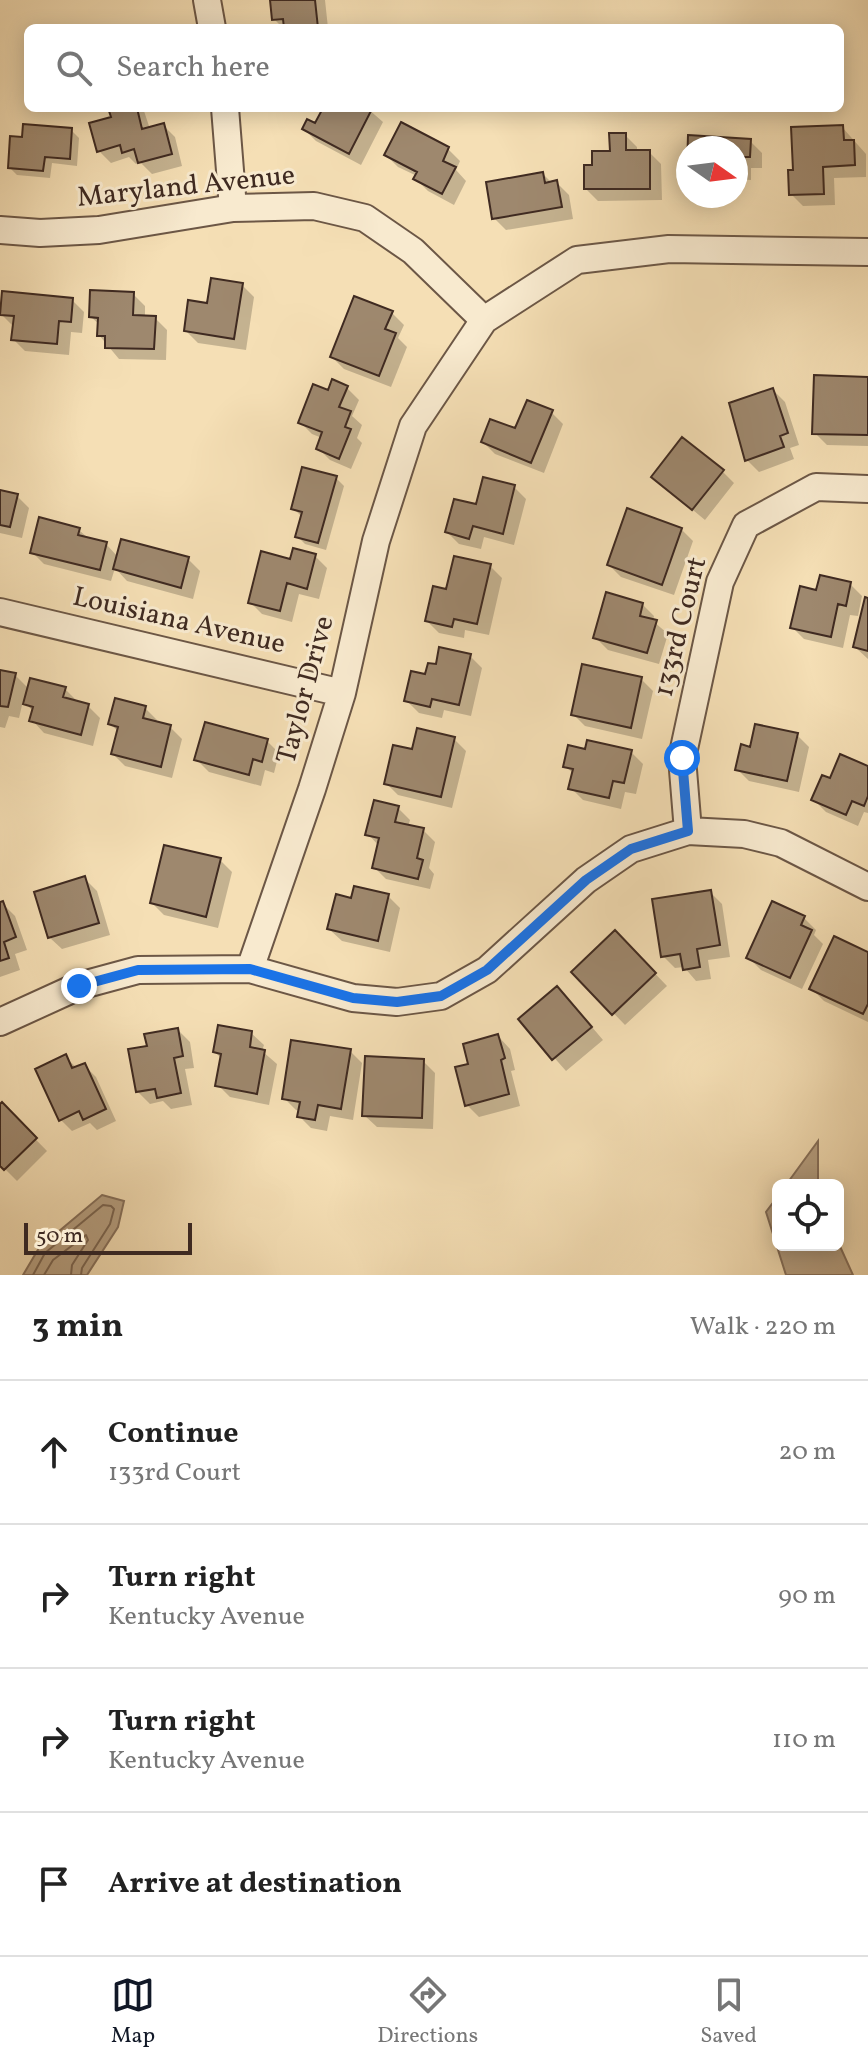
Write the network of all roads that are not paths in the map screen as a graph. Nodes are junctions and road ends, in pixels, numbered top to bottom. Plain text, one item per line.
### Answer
1 (207, 0) edge
2 (211, 24) edge
3 (225, 112) edge
4 (233, 208) junction
5 (0, 230) edge
6 (868, 252) edge
7 (484, 320) junction
8 (868, 489) edge
9 (0, 612) edge
10 (342, 693) junction
11 (688, 831) junction
12 (868, 887) edge
13 (250, 969) junction
14 (0, 1022) edge

1 - 2 street
3 - 4 street
4 - 5 street, Maryland Avenue
4 - 7 street, Maryland Avenue
6 - 7 street, Taylor Drive
7 - 10 street, Taylor Drive
8 - 11 street, 133rd Court
9 - 10 street, Louisiana Avenue
10 - 13 street, Taylor Drive
11 - 12 street
11 - 13 street
13 - 14 street

